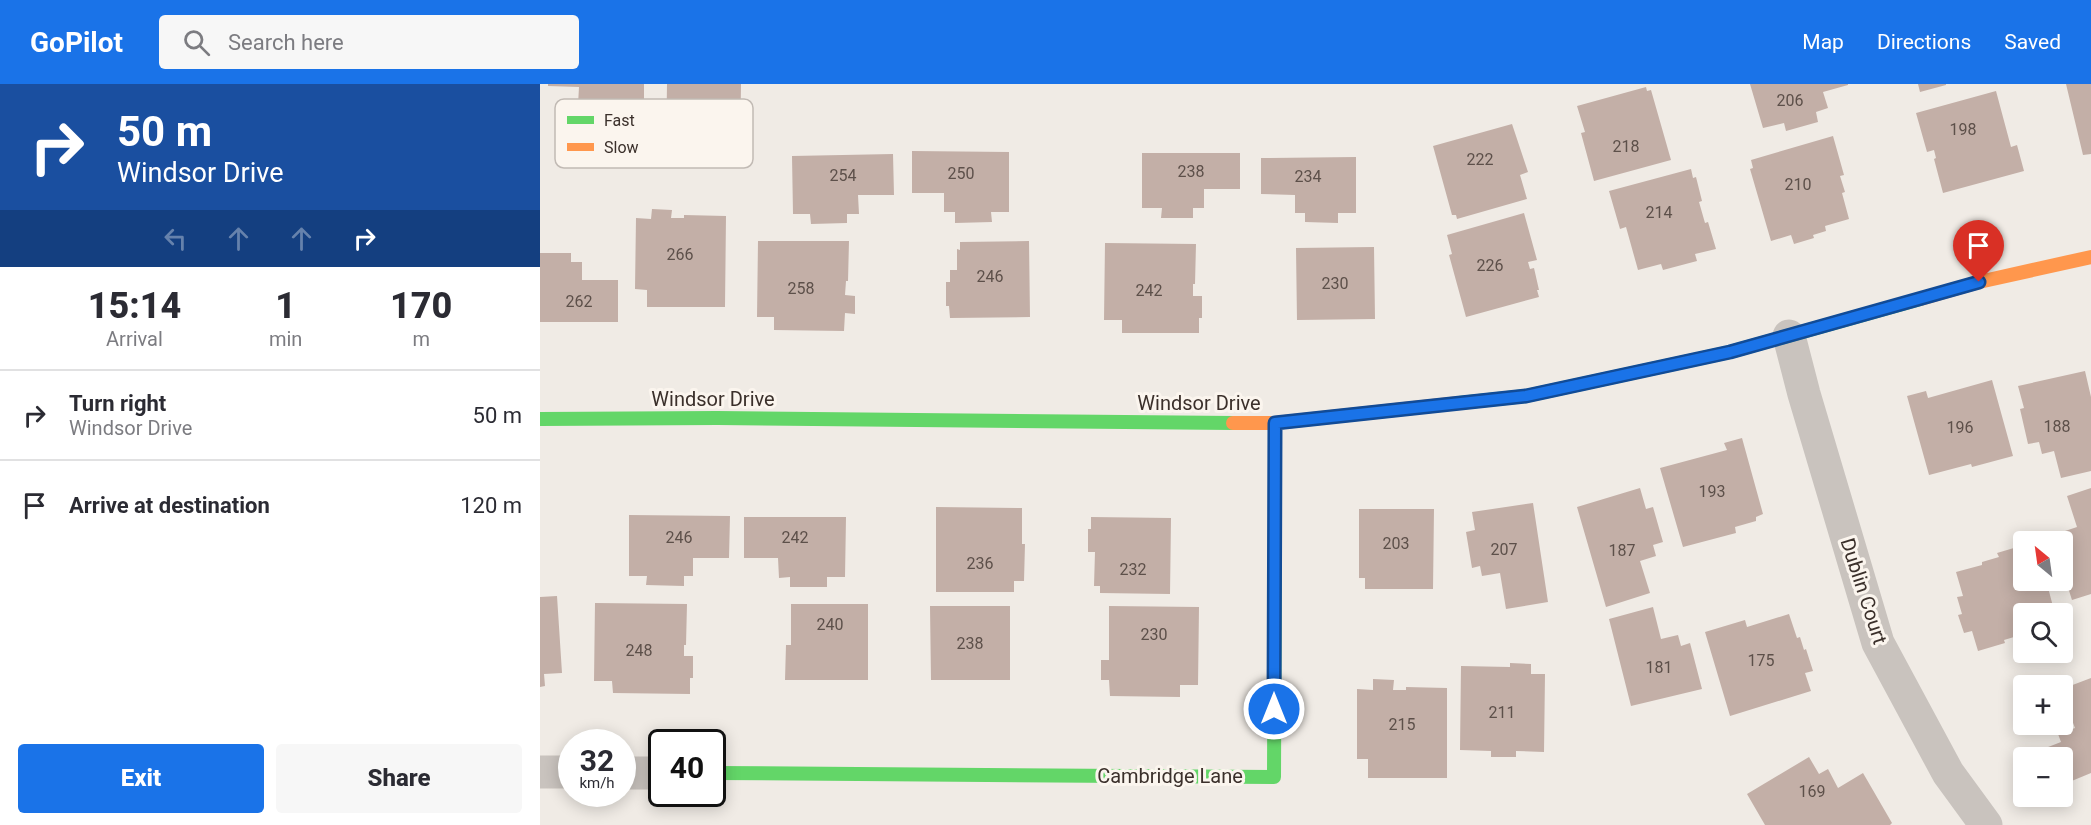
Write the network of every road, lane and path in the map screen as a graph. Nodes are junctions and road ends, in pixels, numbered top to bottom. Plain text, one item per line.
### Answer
1 (2091, 256) edge
2 (1789, 336) junction
3 (540, 420) edge
4 (1275, 423) junction
5 (540, 772) edge
6 (558, 772) edge
7 (726, 773) edge
8 (1986, 825) edge

1 - 2 street, Windsor Drive
2 - 4 street, Windsor Drive
2 - 8 street, Dublin Court
3 - 4 street, Windsor Drive
4 - 7 street, Cambridge Lane
5 - 6 street

